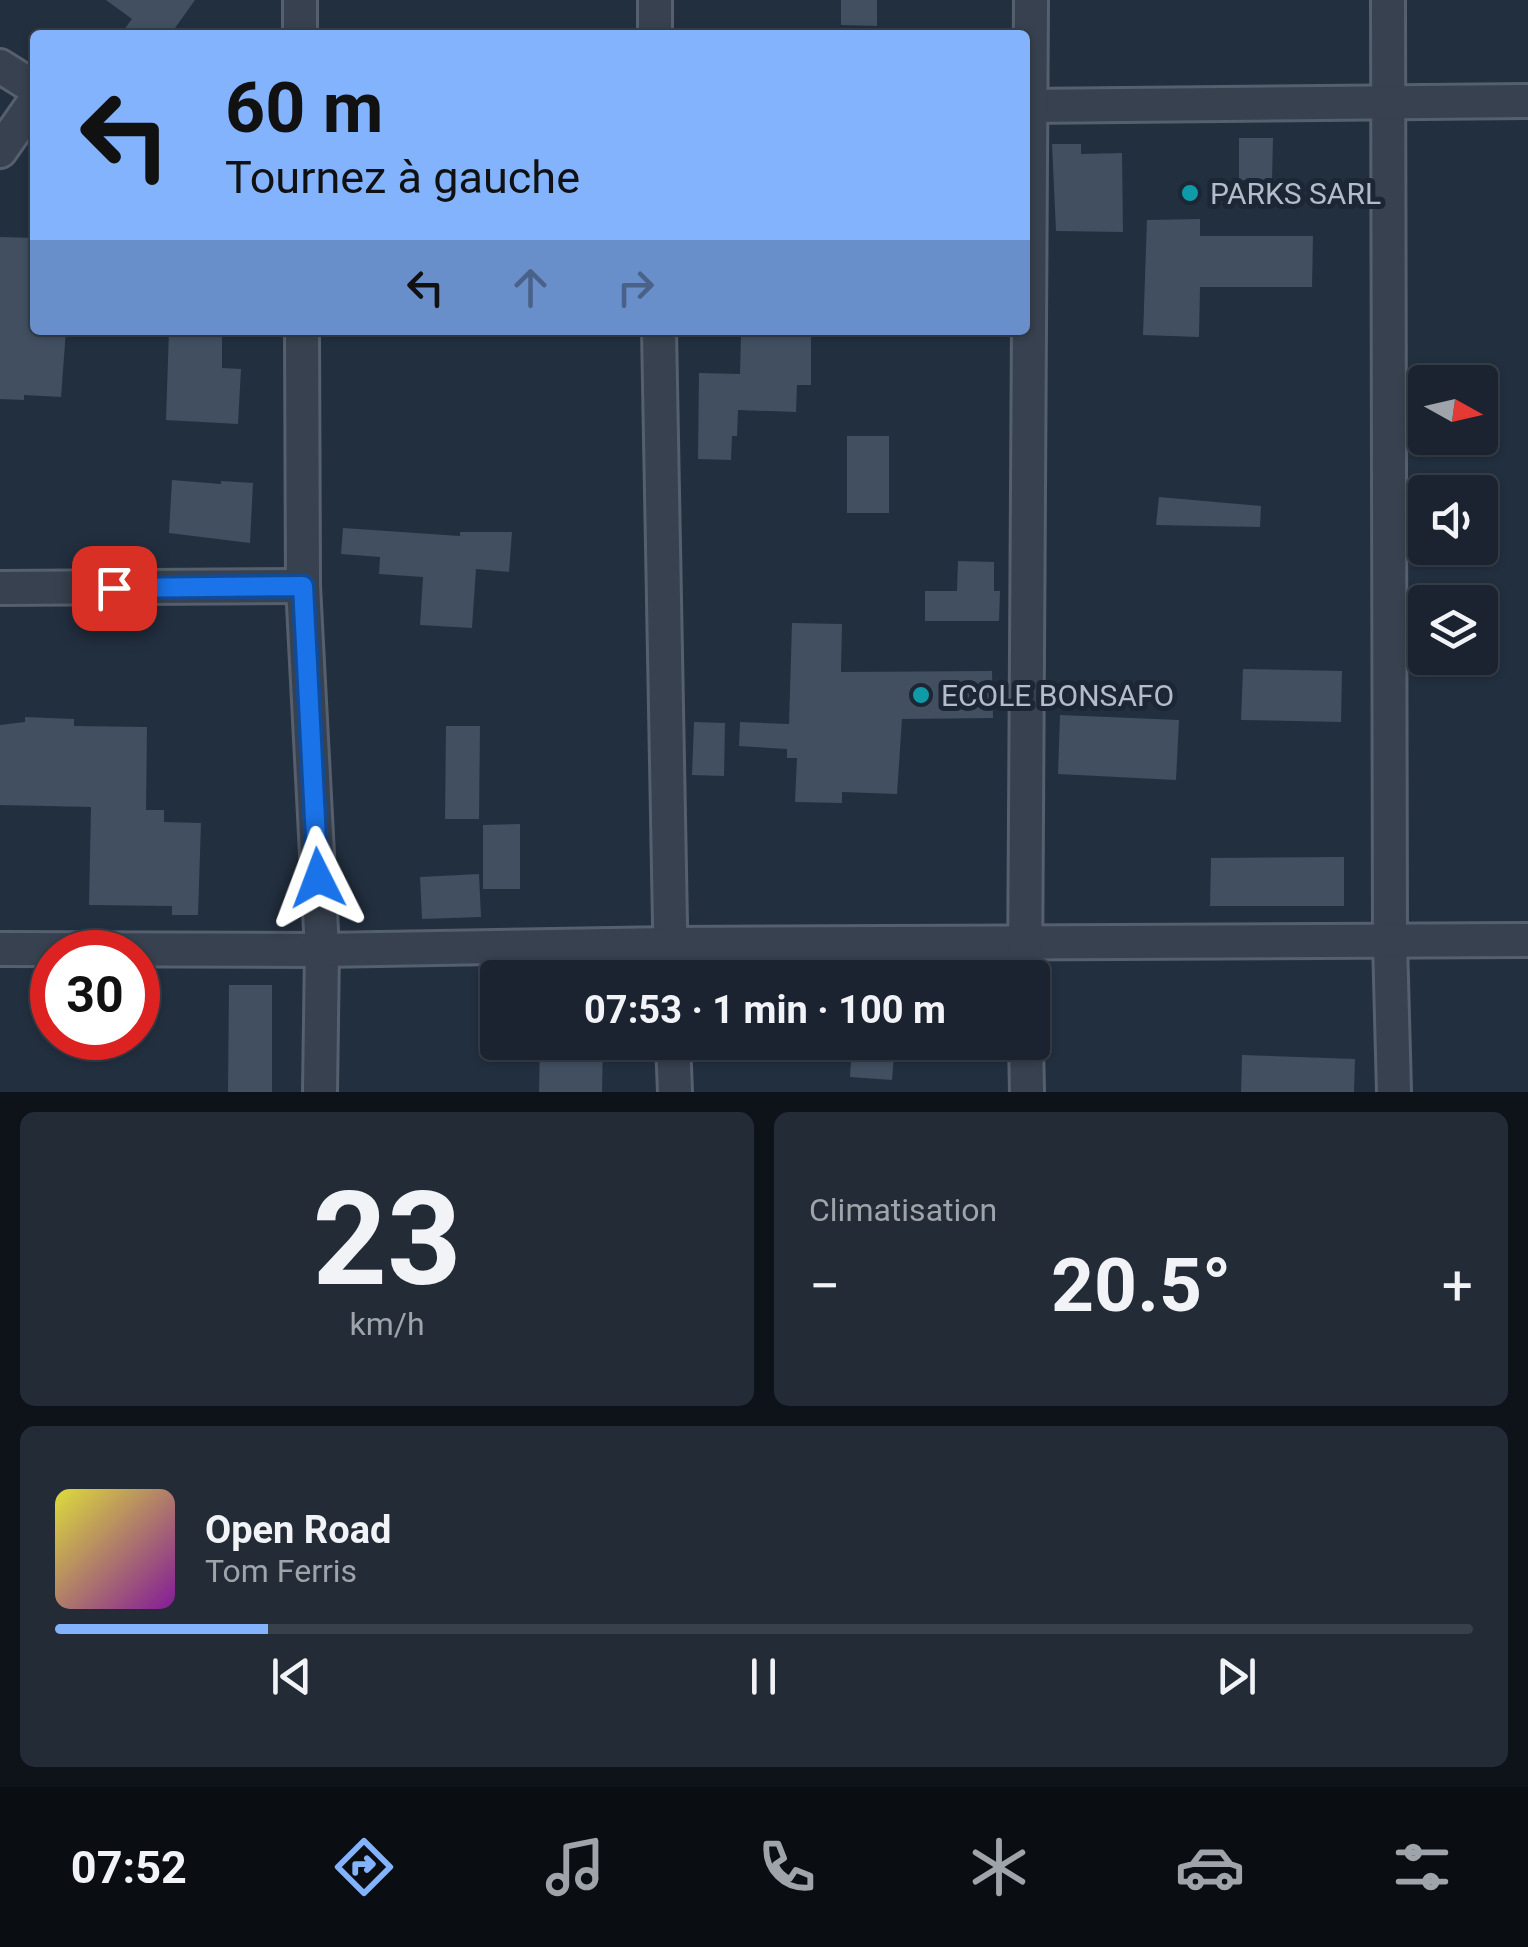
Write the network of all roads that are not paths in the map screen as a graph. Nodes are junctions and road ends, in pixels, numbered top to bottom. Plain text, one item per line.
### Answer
1 (300, 0) edge
2 (655, 0) edge
3 (1031, 0) edge
4 (1388, 0) edge
5 (300, 30) edge
6 (655, 30) edge
7 (1030, 35) edge
8 (0, 66) edge
9 (30, 85) edge
10 (1528, 100) edge
11 (1390, 102) junction
12 (1030, 106) edge
13 (30, 108) edge
14 (0, 151) edge
15 (302, 335) edge
16 (660, 335) edge
17 (1027, 335) edge
18 (303, 586) junction
19 (0, 588) edge
20 (1528, 940) edge
21 (1390, 942) junction
22 (1024, 943) junction
23 (670, 944) junction
24 (0, 949) edge
25 (322, 950) junction
26 (670, 960) edge
27 (1024, 960) edge
28 (674, 1060) edge
29 (1026, 1060) edge
30 (320, 1092) edge
31 (675, 1092) edge
32 (1027, 1092) edge
33 (1394, 1092) edge

1 - 5 street
2 - 6 street
3 - 7 street
4 - 11 street
8 - 9 street
10 - 11 street
11 - 12 street
11 - 21 street
13 - 14 street
15 - 18 street
16 - 23 street
17 - 22 street
18 - 19 street
18 - 25 street
20 - 21 street
21 - 22 street
21 - 33 street
22 - 23 street
22 - 27 street
23 - 25 street
23 - 26 street
24 - 25 street
25 - 30 street
28 - 31 street
29 - 32 street

